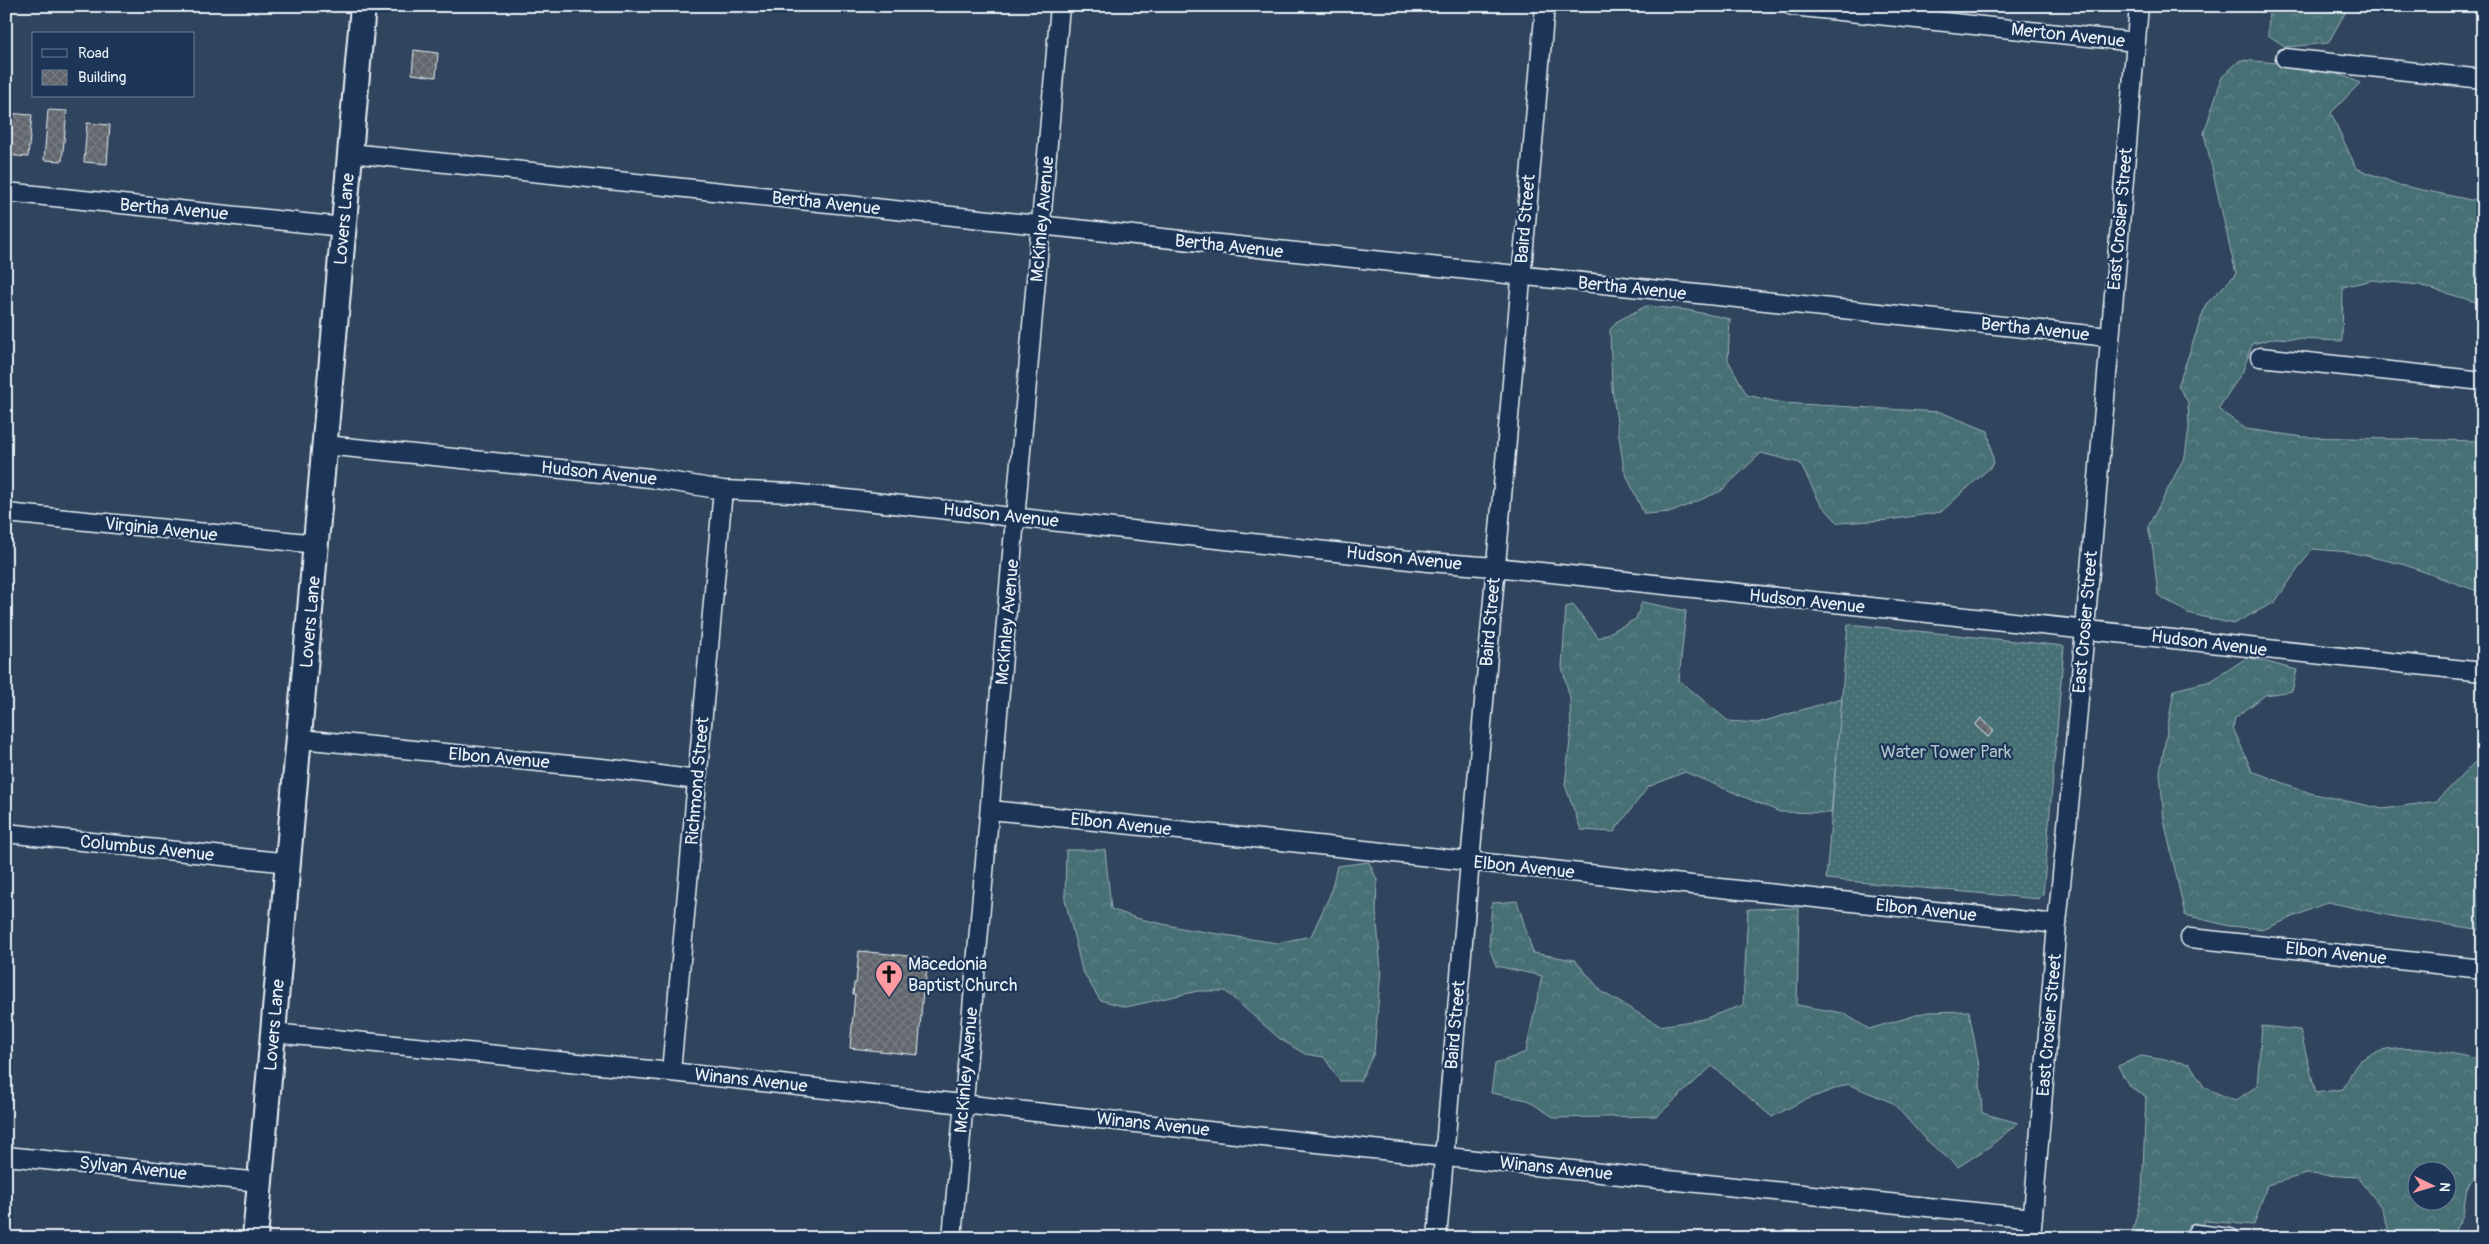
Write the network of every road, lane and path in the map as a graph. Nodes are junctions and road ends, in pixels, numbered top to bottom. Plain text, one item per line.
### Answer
1 (363, 6) edge
2 (1060, 6) edge
3 (1544, 6) edge
4 (1792, 6) edge
5 (2139, 6) edge
6 (2136, 42) junction
7 (2285, 58) dead end
8 (2483, 79) edge
9 (350, 153) junction
10 (6, 192) edge
11 (1042, 226) junction
12 (342, 227) junction
13 (1520, 276) junction
14 (2109, 336) junction
15 (2260, 358) dead end
16 (2483, 381) edge
17 (326, 444) junction
18 (723, 490) junction
19 (6, 513) edge
20 (1016, 516) junction
21 (317, 544) junction
22 (1495, 567) junction
23 (2084, 630) junction
24 (2483, 672) edge
25 (300, 739) junction
26 (697, 780) junction
27 (991, 810) junction
28 (6, 834) edge
29 (1469, 861) junction
30 (288, 863) junction
31 (2057, 924) junction
32 (2190, 938) dead end
33 (2483, 968) edge
34 (273, 1033) junction
35 (671, 1072) junction
36 (963, 1103) junction
37 (6, 1156) edge
38 (1444, 1157) junction
39 (260, 1182) junction
40 (2033, 1218) junction
41 (2196, 1234) dead end
42 (255, 1238) edge
43 (952, 1238) edge
44 (1437, 1238) edge
45 (2031, 1238) edge
46 (2230, 1238) edge

1 - 9 street, Lovers Lane
2 - 11 street, McKinley Avenue
3 - 13 street, Baird Street
4 - 6 street, Merton Avenue
5 - 6 street, East Crosier Street
6 - 14 street, East Crosier Street
7 - 8 street
9 - 11 street, Bertha Avenue
9 - 12 street, Lovers Lane
10 - 12 street, Bertha Avenue
11 - 13 street, Bertha Avenue
11 - 20 street, McKinley Avenue
12 - 17 street, Lovers Lane
13 - 14 street, Bertha Avenue
13 - 22 street, Baird Street
14 - 23 street, East Crosier Street
15 - 16 street
17 - 18 street, Hudson Avenue
17 - 21 street, Lovers Lane
18 - 20 street, Hudson Avenue
18 - 26 street, Richmond Street
19 - 21 street, Virginia Avenue
20 - 22 street, Hudson Avenue
20 - 27 street, McKinley Avenue
21 - 25 street, Lovers Lane
22 - 23 street, Hudson Avenue
22 - 29 street, Baird Street
23 - 24 street, Hudson Avenue
23 - 31 street, East Crosier Street
25 - 26 street, Elbon Avenue
25 - 30 street, Lovers Lane
26 - 35 street, Richmond Street
27 - 29 street, Elbon Avenue
27 - 36 street, McKinley Avenue
28 - 30 street, Columbus Avenue
29 - 31 street, Elbon Avenue
29 - 38 street, Baird Street
30 - 34 street, Lovers Lane
31 - 40 street, East Crosier Street
32 - 33 street, Elbon Avenue
34 - 35 street, Winans Avenue
34 - 39 street, Lovers Lane
35 - 36 street, Winans Avenue
36 - 38 street, Winans Avenue
36 - 43 street, McKinley Avenue
37 - 39 street, Sylvan Avenue
38 - 40 street, Winans Avenue
38 - 44 street, Baird Street
39 - 42 street, Lovers Lane
40 - 45 street, East Crosier Street
41 - 46 street

